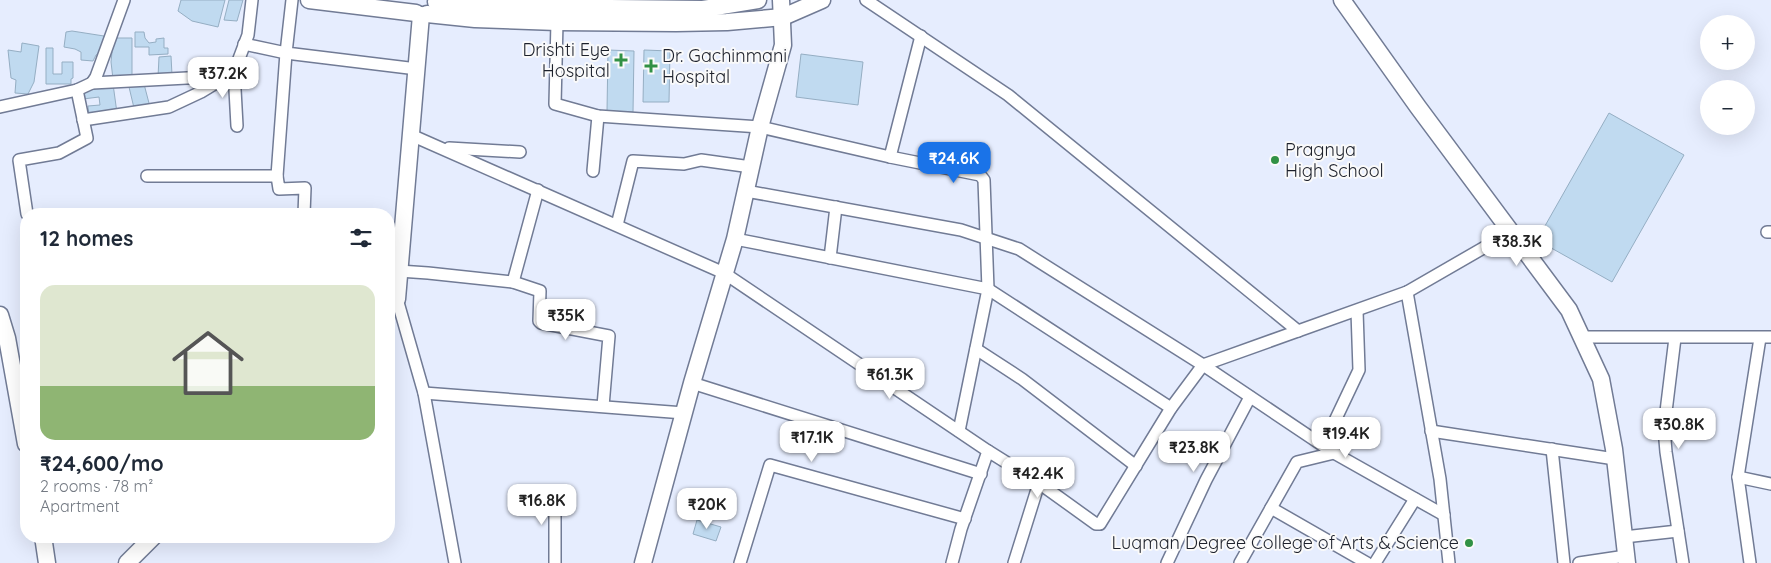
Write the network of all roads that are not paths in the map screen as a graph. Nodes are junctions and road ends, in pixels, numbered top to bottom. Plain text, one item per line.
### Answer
1 (124, 0) edge
2 (252, 0) edge
3 (292, 0) edge
4 (309, 0) edge
5 (758, 0) edge
6 (781, 0) edge
7 (822, 0) edge
8 (866, 0) edge
9 (1342, 0) edge
10 (424, 7) edge
11 (783, 17) junction
12 (556, 22) junction
13 (921, 36) junction
14 (244, 44) junction
15 (286, 53) junction
16 (417, 69) junction
17 (231, 73) junction
18 (92, 83) junction
19 (78, 90) junction
20 (0, 107) edge
21 (598, 116) junction
22 (84, 120) junction
23 (237, 126) dead end
24 (760, 127) junction
25 (411, 135) junction
26 (440, 147) junction
27 (520, 152) dead end
28 (890, 157) junction
29 (751, 168) junction
30 (594, 171) dead end
31 (147, 176) dead end
32 (277, 176) junction
33 (538, 190) junction
34 (746, 191) junction
35 (836, 207) junction
36 (26, 208) edge
37 (304, 208) edge
38 (617, 225) junction
39 (1511, 232) junction
40 (986, 238) junction
41 (735, 239) junction
42 (395, 244) edge
43 (830, 258) junction
44 (399, 271) junction
45 (724, 273) junction
46 (513, 282) junction
47 (988, 289) junction
48 (395, 292) edge
49 (1407, 292) junction
50 (395, 309) edge
51 (1357, 311) junction
52 (0, 315) edge
53 (1298, 331) junction
54 (1581, 337) junction
55 (1766, 337) edge
56 (1675, 338) junction
57 (976, 349) junction
58 (6, 360) edge
59 (1203, 365) junction
60 (20, 381) edge
61 (692, 383) junction
62 (424, 393) junction
63 (1250, 397) junction
64 (602, 406) junction
65 (1171, 408) junction
66 (684, 412) junction
67 (959, 431) junction
68 (1431, 431) junction
69 (1552, 449) junction
70 (988, 451) junction
71 (1334, 453) junction
72 (1615, 459) junction
73 (1136, 466) junction
74 (981, 474) junction
75 (1738, 477) junction
76 (1039, 483) junction
77 (1771, 484) edge
78 (520, 497) dead end
79 (1415, 499) junction
80 (1271, 508) junction
81 (1444, 516) junction
82 (965, 519) junction
83 (1678, 531) junction
84 (1624, 537) junction
85 (44, 543) edge
86 (147, 543) edge
87 (1627, 560) edge
88 (48, 563) edge
89 (126, 563) edge
90 (456, 563) edge
91 (555, 563) edge
92 (643, 563) edge
93 (740, 563) edge
94 (952, 563) edge
95 (1014, 563) edge
96 (1167, 563) edge
97 (1240, 563) edge
98 (1367, 563) edge
99 (1375, 563) edge
100 (1449, 563) edge
101 (1564, 563) edge
102 (1579, 563) edge
103 (1683, 563) edge
104 (1750, 563) edge

1 - 18 street
2 - 14 street
3 - 15 street
4 - 10 street
5 - 10 street
6 - 11 street
7 - 11 street
8 - 13 street
9 - 39 street
10 - 12 street
10 - 16 street
11 - 12 street
11 - 24 street
12 - 21 street
13 - 28 street
13 - 53 street
14 - 15 street
14 - 17 street
15 - 16 street
15 - 32 street
16 - 25 street
17 - 18 street
17 - 22 street
17 - 23 street
18 - 19 street
19 - 20 street
19 - 22 street
21 - 24 street
21 - 30 street
22 - 36 street
24 - 28 street
24 - 29 street
25 - 26 street
25 - 42 street
26 - 27 street
26 - 33 street
28 - 40 street
29 - 34 street
29 - 38 street
31 - 32 street
32 - 37 street
33 - 38 street
33 - 46 street
34 - 35 street
34 - 41 street
35 - 40 street
35 - 43 street
38 - 45 street
39 - 49 street
39 - 54 street
40 - 47 street
40 - 59 street
41 - 43 street
41 - 45 street
42 - 44 street
43 - 47 street
44 - 46 street
44 - 48 street
45 - 61 street
45 - 67 street
46 - 64 street
47 - 57 street
47 - 65 street
49 - 51 street
49 - 68 street
50 - 62 street
51 - 53 street
51 - 71 street
52 - 58 street
53 - 59 street
54 - 56 street
54 - 72 street
55 - 56 street
55 - 75 street
56 - 83 street
57 - 67 street
57 - 73 street
58 - 60 street
59 - 63 street
59 - 65 street
61 - 66 street
61 - 74 street
62 - 64 street
62 - 90 street
63 - 71 street
63 - 96 street
64 - 66 street
65 - 73 street
66 - 92 street
67 - 70 street
68 - 69 street
68 - 81 street
69 - 72 street
69 - 101 street
70 - 74 street
70 - 76 street
71 - 79 street
71 - 80 street
72 - 84 street
73 - 76 street
74 - 82 street
75 - 77 street
75 - 104 street
76 - 95 street
78 - 91 street
79 - 81 street
79 - 99 street
80 - 97 street
80 - 98 street
81 - 100 street
82 - 93 street
82 - 94 street
83 - 84 street
83 - 103 street
84 - 87 street
85 - 88 street
86 - 89 street
87 - 102 street

